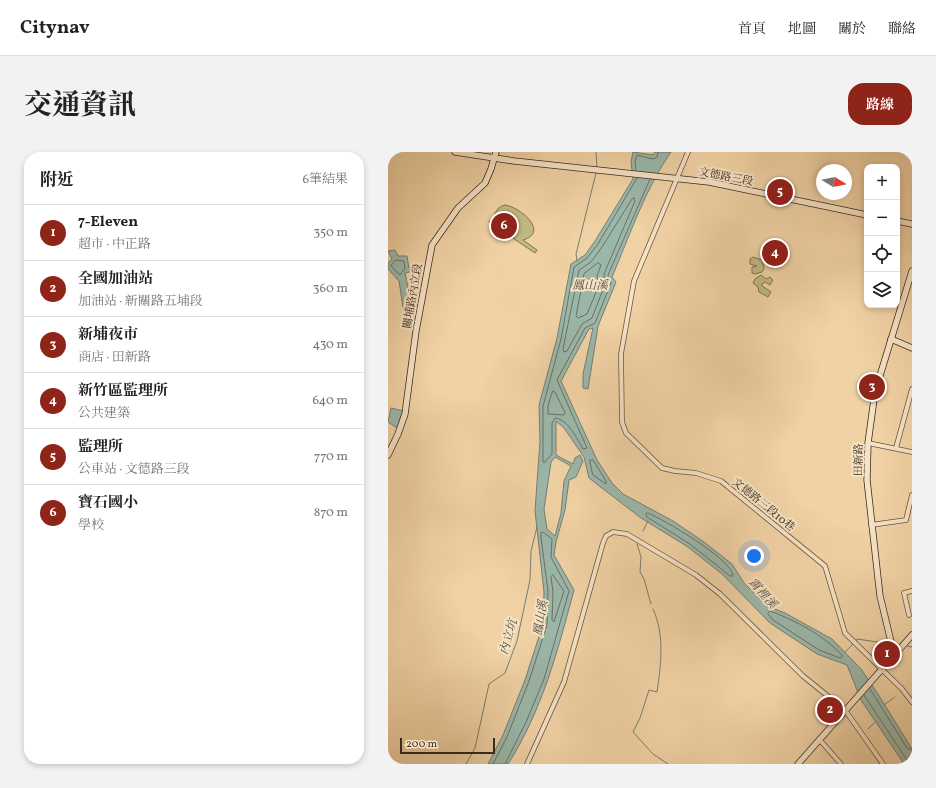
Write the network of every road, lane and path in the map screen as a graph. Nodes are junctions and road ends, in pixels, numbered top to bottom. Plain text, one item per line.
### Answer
1 (455, 152) edge
2 (496, 152) edge
3 (688, 152) edge
4 (494, 159) junction
5 (676, 178) junction
6 (864, 214) edge
7 (900, 222) edge
8 (912, 224) edge
9 (912, 271) edge
10 (891, 339) junction
11 (912, 348) edge
12 (912, 389) edge
13 (868, 443) junction
14 (896, 448) junction
15 (912, 452) edge
16 (388, 455) edge
17 (912, 495) edge
18 (871, 525) junction
19 (912, 591) edge
20 (909, 615) dead end
21 (912, 635) edge
22 (894, 654) junction
23 (882, 669) junction
24 (912, 702) edge
25 (845, 710) junction
26 (819, 739) junction
27 (527, 764) edge
28 (798, 764) edge
29 (841, 764) edge
30 (883, 764) edge

1 - 4 main road, 文德路三段
2 - 4 main road, 關埔路內立段
3 - 5 street, 文德路三段10巷
4 - 5 main road, 文德路三段
4 - 16 main road, 關埔路內立段
5 - 6 main road, 文德路三段
5 - 23 street, 文德路三段10巷
7 - 8 main road
9 - 10 main road, 田新路
10 - 11 main road
10 - 13 main road, 田新路
12 - 14 street
13 - 14 street
13 - 18 main road, 田新路
14 - 15 street
17 - 18 street
18 - 22 main road, 田新路
19 - 20 street
21 - 22 main road
22 - 23 main road
23 - 24 street, 文德路三段10巷
23 - 25 main road
25 - 26 main road
25 - 27 street
25 - 30 street
26 - 28 main road
26 - 29 street

